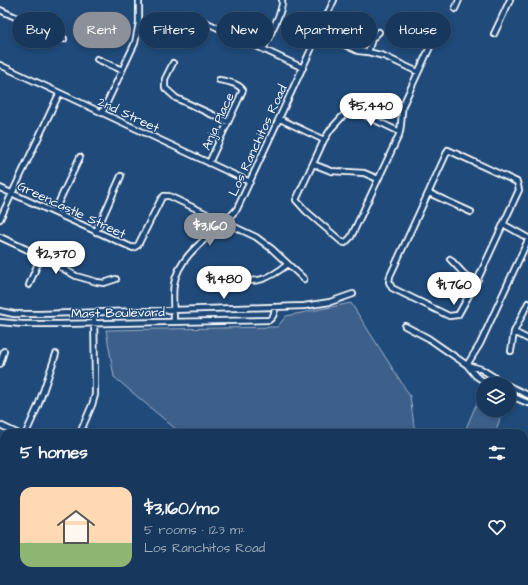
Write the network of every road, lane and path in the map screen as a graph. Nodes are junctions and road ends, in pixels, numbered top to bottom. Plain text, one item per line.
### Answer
1 (139, 0) edge
2 (282, 0) edge
3 (334, 0) edge
4 (459, 0) edge
5 (510, 0) edge
6 (455, 9) dead end
7 (0, 10) edge
8 (329, 12) edge
9 (12, 15) edge
10 (209, 24) edge
11 (379, 32) dead end
12 (494, 34) dead end
13 (312, 48) edge
14 (352, 48) edge
15 (430, 48) edge
16 (263, 49) junction
17 (368, 52) junction
18 (97, 59) dead end
19 (173, 63) dead end
20 (0, 65) edge
21 (303, 68) junction
22 (122, 70) junction
23 (418, 72) junction
24 (219, 80) dead end
25 (59, 94) junction
26 (102, 114) junction
27 (280, 119) junction
28 (228, 122) junction
29 (400, 132) junction
30 (324, 140) junction
31 (80, 157) dead end
32 (210, 163) junction
33 (313, 164) junction
34 (121, 176) dead end
35 (378, 179) junction
36 (250, 182) junction
37 (0, 188) edge
38 (429, 193) junction
39 (12, 194) junction
40 (54, 212) junction
41 (471, 212) dead end
42 (0, 219) edge
43 (225, 222) junction
44 (504, 224) junction
45 (96, 232) junction
46 (0, 237) edge
47 (528, 239) edge
48 (41, 256) junction
49 (450, 259) dead end
50 (288, 264) junction
51 (116, 279) dead end
52 (304, 279) dead end
53 (230, 280) dead end
54 (477, 281) junction
55 (28, 284) dead end
56 (353, 294) dead end
57 (528, 303) edge
58 (275, 307) junction
59 (174, 310) junction
60 (0, 311) edge
61 (94, 313) junction
62 (0, 322) edge
63 (174, 322) junction
64 (94, 323) junction
65 (405, 326) dead end
66 (514, 332) junction
67 (528, 339) edge
68 (511, 351) dead end
69 (4, 352) dead end
70 (56, 354) dead end
71 (0, 364) edge
72 (467, 365) junction
73 (478, 377) edge
74 (493, 377) edge
75 (516, 389) edge
76 (528, 395) edge
77 (516, 398) edge
78 (528, 403) edge
79 (28, 429) edge
80 (82, 429) edge

1 - 22 street
2 - 16 street
3 - 8 street, Los Ranchitos Road
4 - 6 street
5 - 12 street
7 - 9 street
10 - 16 street
11 - 17 street
13 - 21 street, Los Ranchitos Road
14 - 17 street
15 - 23 street
16 - 21 street
17 - 23 street
18 - 22 street
19 - 28 street
20 - 25 street, 2nd Street
21 - 27 street, Los Ranchitos Road
22 - 26 street
23 - 29 street
24 - 28 street, Anja Place
25 - 26 street, 2nd Street
25 - 39 street
26 - 32 street, 2nd Street
27 - 30 street
27 - 36 street, Los Ranchitos Road
28 - 32 street, Anja Place
29 - 30 street
29 - 35 street
30 - 33 street
31 - 40 street
32 - 36 street, 2nd Street
33 - 35 street
33 - 35 street
34 - 45 street
36 - 43 street, Los Ranchitos Road
37 - 39 street, Greencastle Street
38 - 41 street
38 - 44 street
38 - 54 street
39 - 40 street, Greencastle Street
39 - 42 street
40 - 45 street, Greencastle Street
43 - 45 street, Greencastle Street
43 - 50 street
43 - 59 street, Los Ranchitos Road
44 - 47 street
44 - 54 street
46 - 48 street
47 - 72 street
48 - 51 street
48 - 55 street
49 - 54 street
50 - 52 street
50 - 53 street
56 - 58 street, Mast Boulevard
57 - 66 street
58 - 59 street, Mast Boulevard
58 - 63 street, Mast Boulevard
59 - 61 street, Mast Boulevard
59 - 63 street, Los Ranchitos Road
60 - 61 street, Mast Boulevard
61 - 64 street
62 - 64 street, Mast Boulevard
63 - 64 street, Mast Boulevard
64 - 80 street
65 - 72 street
66 - 67 street
66 - 68 street
69 - 71 street
70 - 79 street
72 - 73 street
72 - 74 street
75 - 76 street
77 - 78 street

